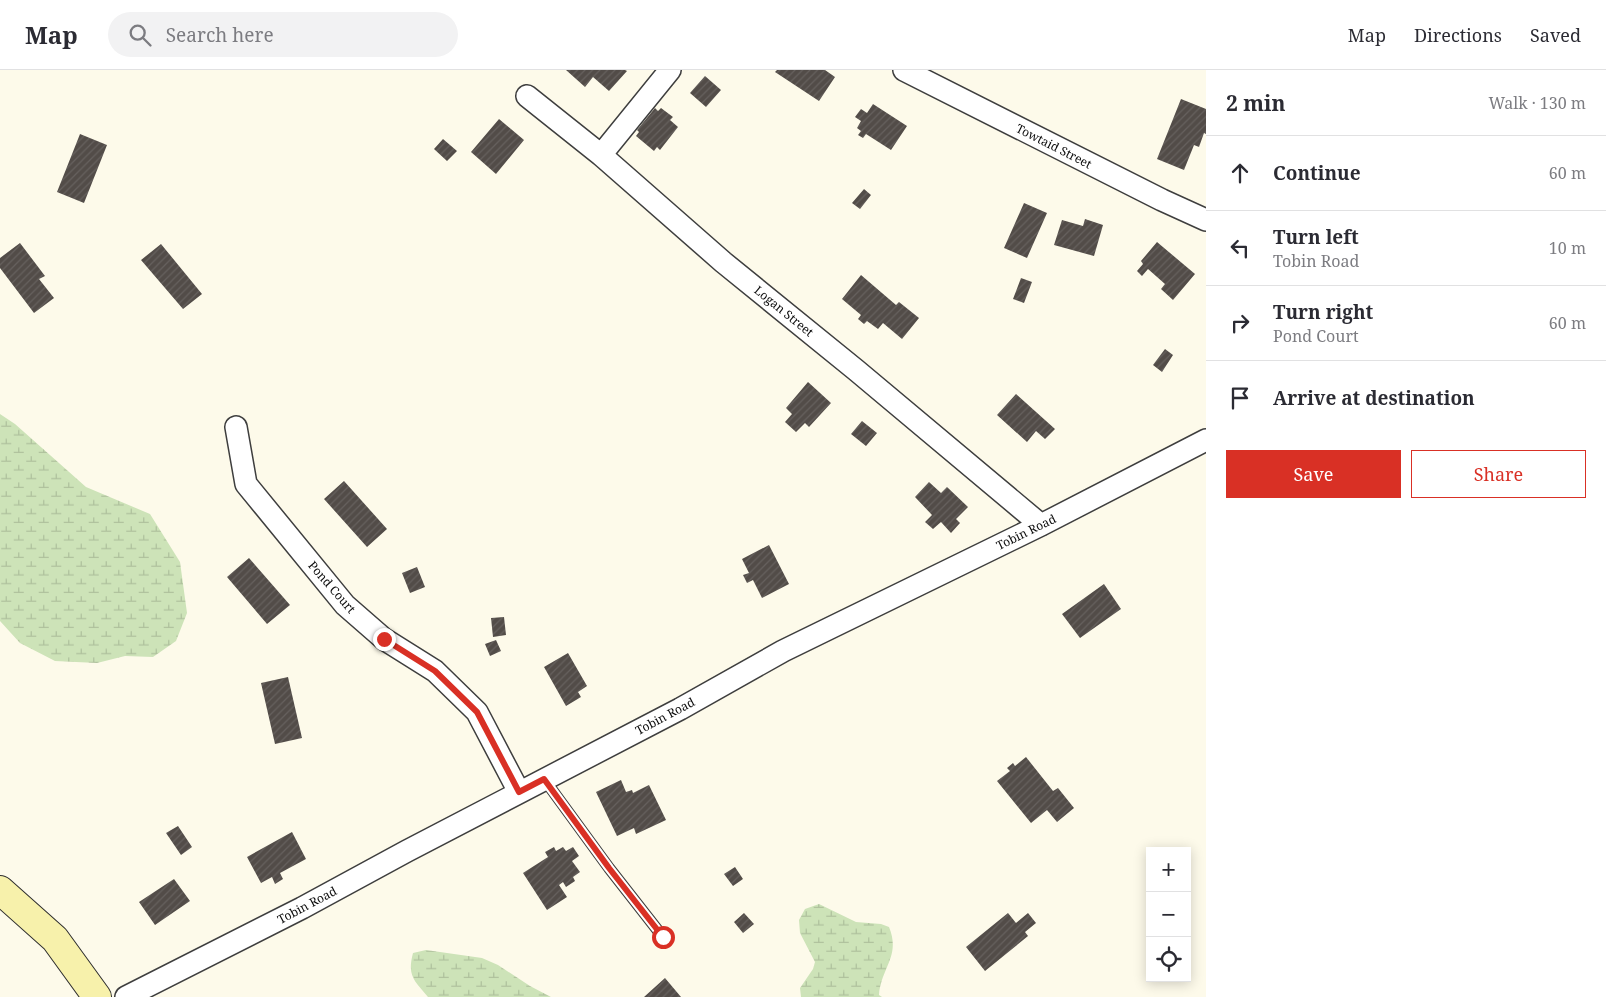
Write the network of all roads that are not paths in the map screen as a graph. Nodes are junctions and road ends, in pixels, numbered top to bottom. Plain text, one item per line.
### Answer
1 (670, 70) edge
2 (904, 70) edge
3 (527, 96) dead end
4 (601, 154) junction
5 (1206, 220) edge
6 (236, 427) dead end
7 (1206, 440) edge
8 (1041, 524) junction
9 (544, 779) junction
10 (519, 792) junction
11 (0, 890) edge
12 (663, 937) dead end
13 (97, 997) edge
14 (126, 997) edge

1 - 4 street
2 - 5 street, Towtaid Street
3 - 4 street, Logan Street
4 - 8 street, Logan Street
6 - 10 street, Pond Court
7 - 8 street, Tobin Road
8 - 9 street, Tobin Road
9 - 10 street, Tobin Road
9 - 12 lane
10 - 14 street, Tobin Road
11 - 13 street

